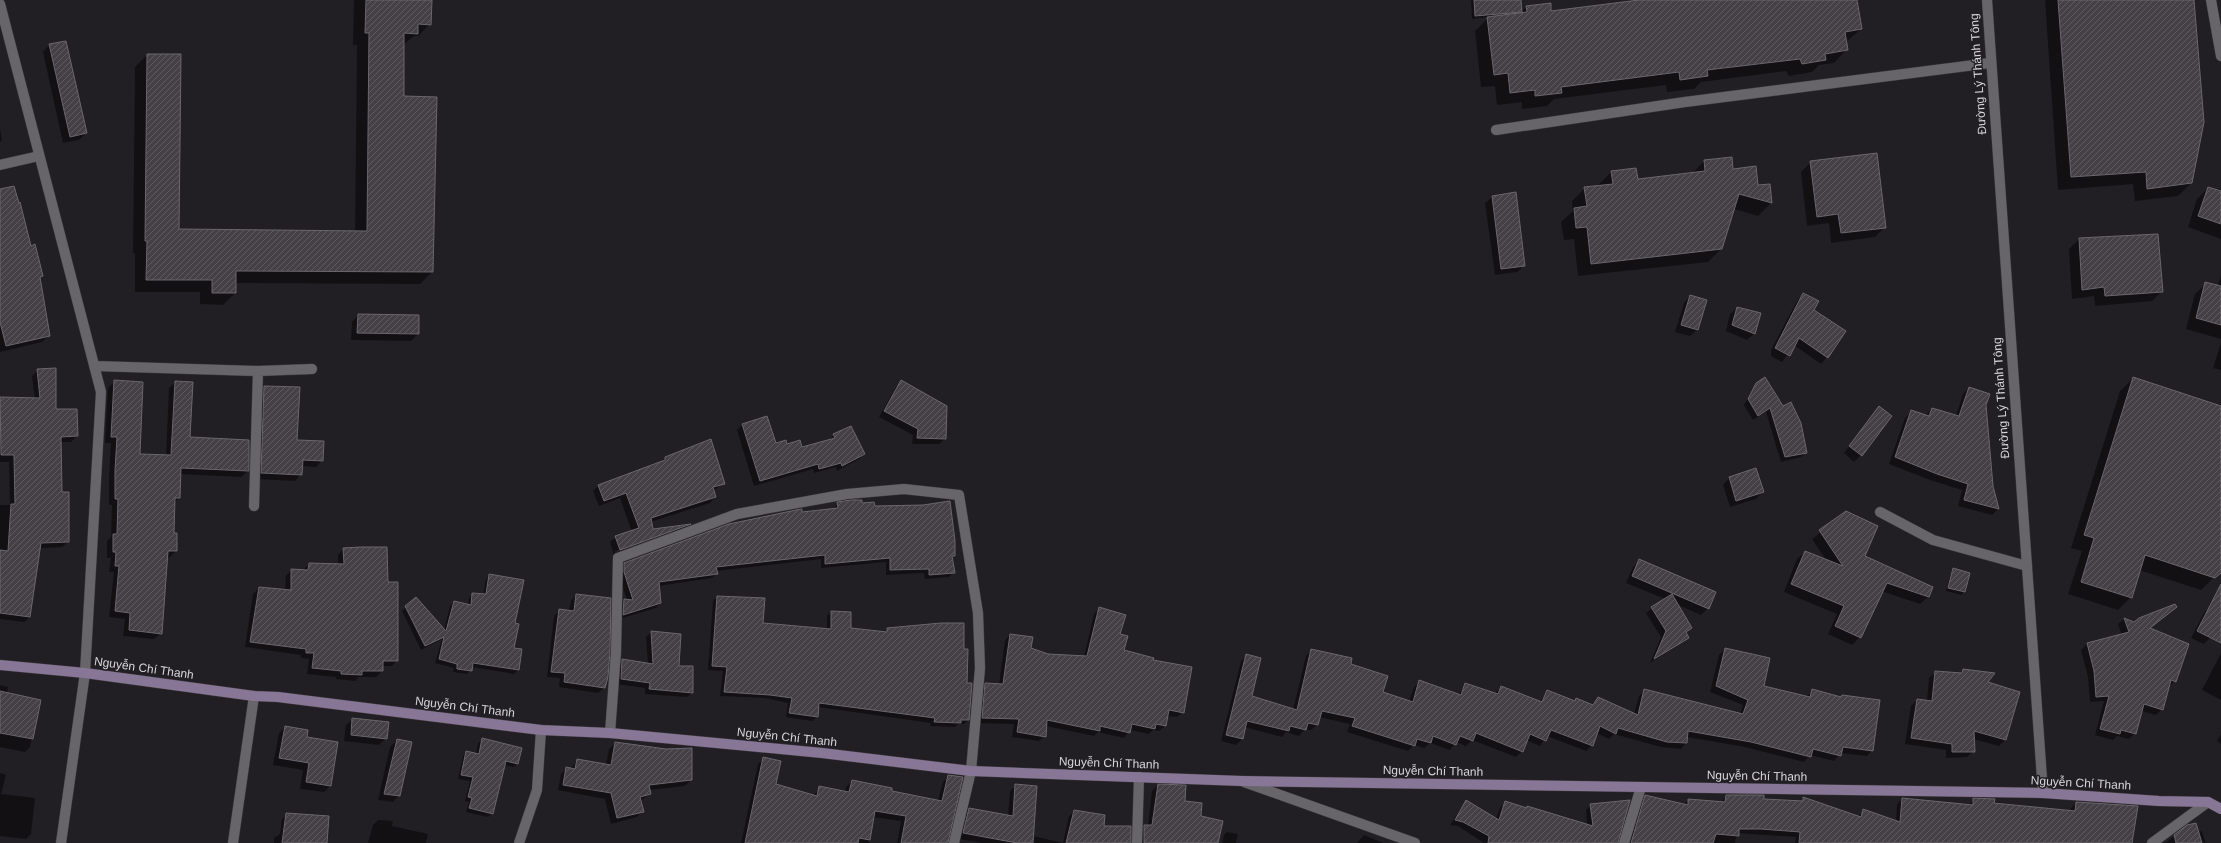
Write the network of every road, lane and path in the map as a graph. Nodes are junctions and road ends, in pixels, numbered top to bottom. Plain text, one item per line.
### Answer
1 (1987, 0) edge
2 (2211, 0) edge
3 (0, 4) edge
4 (2221, 56) edge
5 (1990, 63) junction
6 (1496, 130) dead end
7 (39, 156) junction
8 (0, 165) edge
9 (96, 366) junction
10 (312, 369) dead end
11 (258, 371) junction
12 (254, 506) dead end
13 (1880, 512) dead end
14 (2027, 566) junction
15 (0, 665) edge
16 (85, 673) junction
17 (254, 696) junction
18 (541, 730) junction
19 (610, 733) junction
20 (972, 771) junction
21 (1139, 777) junction
22 (1242, 781) junction
23 (1641, 787) junction
24 (2043, 793) junction
25 (2208, 802) junction
26 (2221, 809) edge
27 (61, 843) edge
28 (233, 843) edge
29 (519, 843) edge
30 (954, 843) edge
31 (1137, 843) edge
32 (1415, 843) edge
33 (1624, 843) edge
34 (2152, 843) edge

1 - 5 street, Đường Lý Thánh Tông
2 - 4 street
3 - 7 street
5 - 6 street
5 - 14 street, Đường Lý Thánh Tông
7 - 8 street
7 - 9 street
9 - 11 street
9 - 16 street
10 - 11 street
11 - 12 street
13 - 14 street
14 - 24 street, Đường Lý Thánh Tông
15 - 16 main road, Nguyễn Chí Thanh
16 - 17 main road, Nguyễn Chí Thanh
16 - 27 street
17 - 18 main road, Nguyễn Chí Thanh
17 - 28 street
18 - 19 main road, Nguyễn Chí Thanh
18 - 29 street
19 - 20 main road, Nguyễn Chí Thanh
19 - 20 street
20 - 21 main road, Nguyễn Chí Thanh
20 - 30 street
21 - 22 main road, Nguyễn Chí Thanh
21 - 31 street
22 - 23 main road, Nguyễn Chí Thanh
22 - 32 street
23 - 24 main road, Nguyễn Chí Thanh
23 - 33 street
24 - 25 main road, Nguyễn Chí Thanh
25 - 26 main road, Nguyễn Chí Thanh
25 - 34 street

